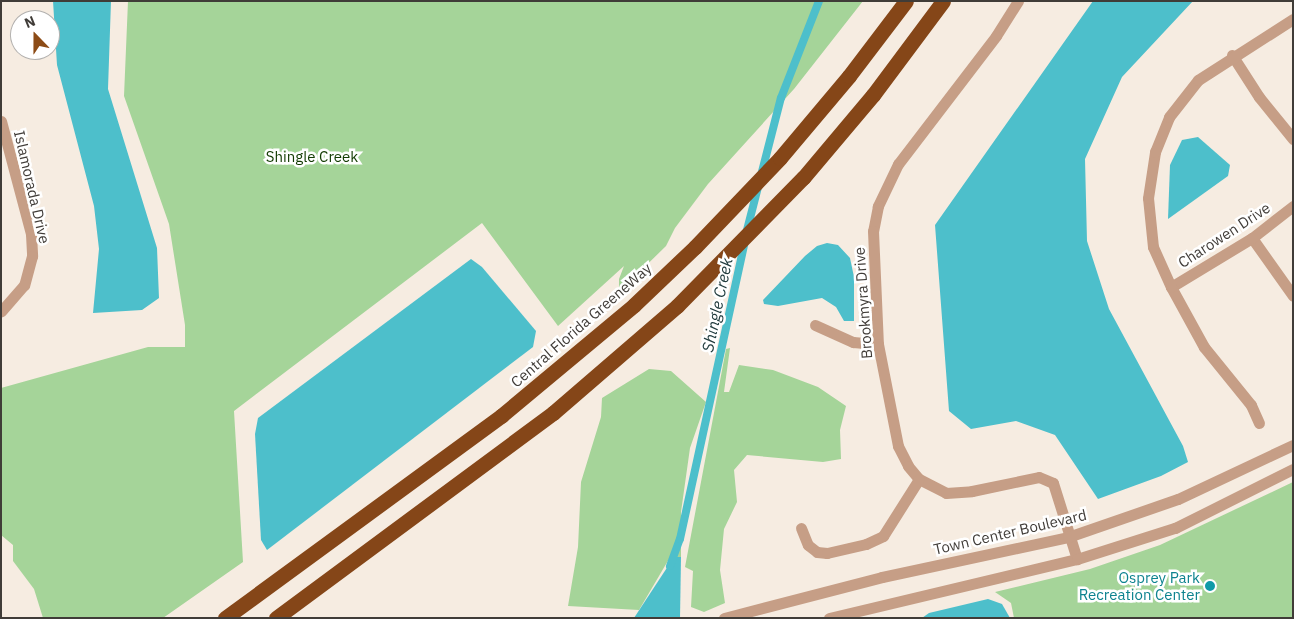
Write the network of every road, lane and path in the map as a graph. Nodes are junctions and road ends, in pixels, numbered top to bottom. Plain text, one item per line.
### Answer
1 (906, 1) edge
2 (943, 1) edge
3 (1018, 1) edge
4 (1293, 19) edge
5 (1232, 56) junction
6 (1, 120) edge
7 (1293, 140) edge
8 (1293, 206) edge
9 (1252, 238) junction
10 (1171, 287) junction
11 (1293, 296) edge
12 (1, 311) edge
13 (815, 325) dead end
14 (878, 344) junction
15 (1259, 423) dead end
16 (1293, 445) edge
17 (1293, 470) edge
18 (919, 479) junction
19 (801, 528) dead end
20 (1068, 537) junction
21 (1077, 559) junction
22 (225, 618) edge
23 (276, 618) edge
24 (724, 618) edge
25 (829, 618) edge

1 - 22 highway, Central Florida GreeneWay
2 - 23 highway
3 - 14 street, Brookmyra Drive
4 - 5 street
5 - 7 street
5 - 10 street
6 - 12 street, Islamorada Drive
8 - 9 street, Charowen Drive
9 - 10 street, Charowen Drive
9 - 11 street
10 - 15 street
13 - 14 street
14 - 18 street, Brookmyra Drive
16 - 20 street, Town Center Boulevard
17 - 21 street
18 - 19 street
18 - 20 street
20 - 21 street
20 - 24 street, Town Center Boulevard
21 - 25 street

